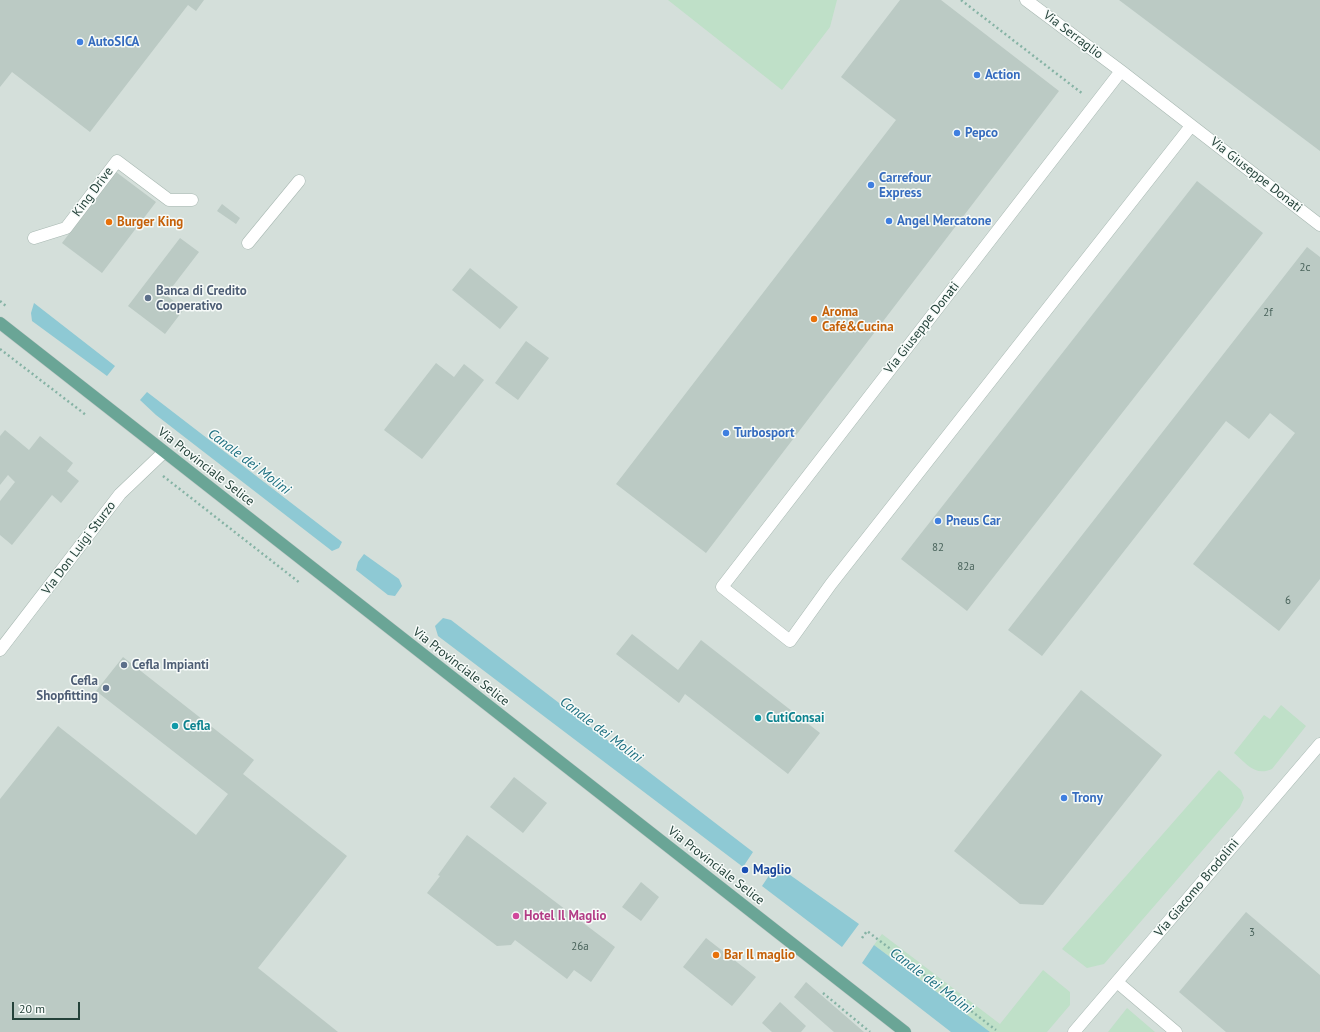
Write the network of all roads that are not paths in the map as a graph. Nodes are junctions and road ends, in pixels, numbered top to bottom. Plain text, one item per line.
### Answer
1 (1026, 0) edge
2 (1121, 71) junction
3 (1191, 126) junction
4 (299, 181) dead end
5 (192, 200) dead end
6 (1320, 225) edge
7 (34, 238) dead end
8 (248, 243) dead end
9 (0, 323) edge
10 (164, 452) junction
11 (0, 650) edge
12 (1320, 744) edge
13 (1117, 982) junction
14 (905, 1032) edge
15 (1074, 1032) edge
16 (1176, 1032) edge

1 - 2 street, Via Serraglio
2 - 3 street, Via Giuseppe Donati
2 - 3 street, Via Giuseppe Donati
3 - 6 street, Via Giuseppe Donati
4 - 8 street
5 - 7 street, King Drive
9 - 10 main road, Via Provinciale Selice
10 - 11 street, Via Don Luigi Sturzo
10 - 14 main road, Via Provinciale Selice
12 - 13 street, Via Giacomo Brodolini
13 - 15 street, Via Giacomo Brodolini
13 - 16 street

